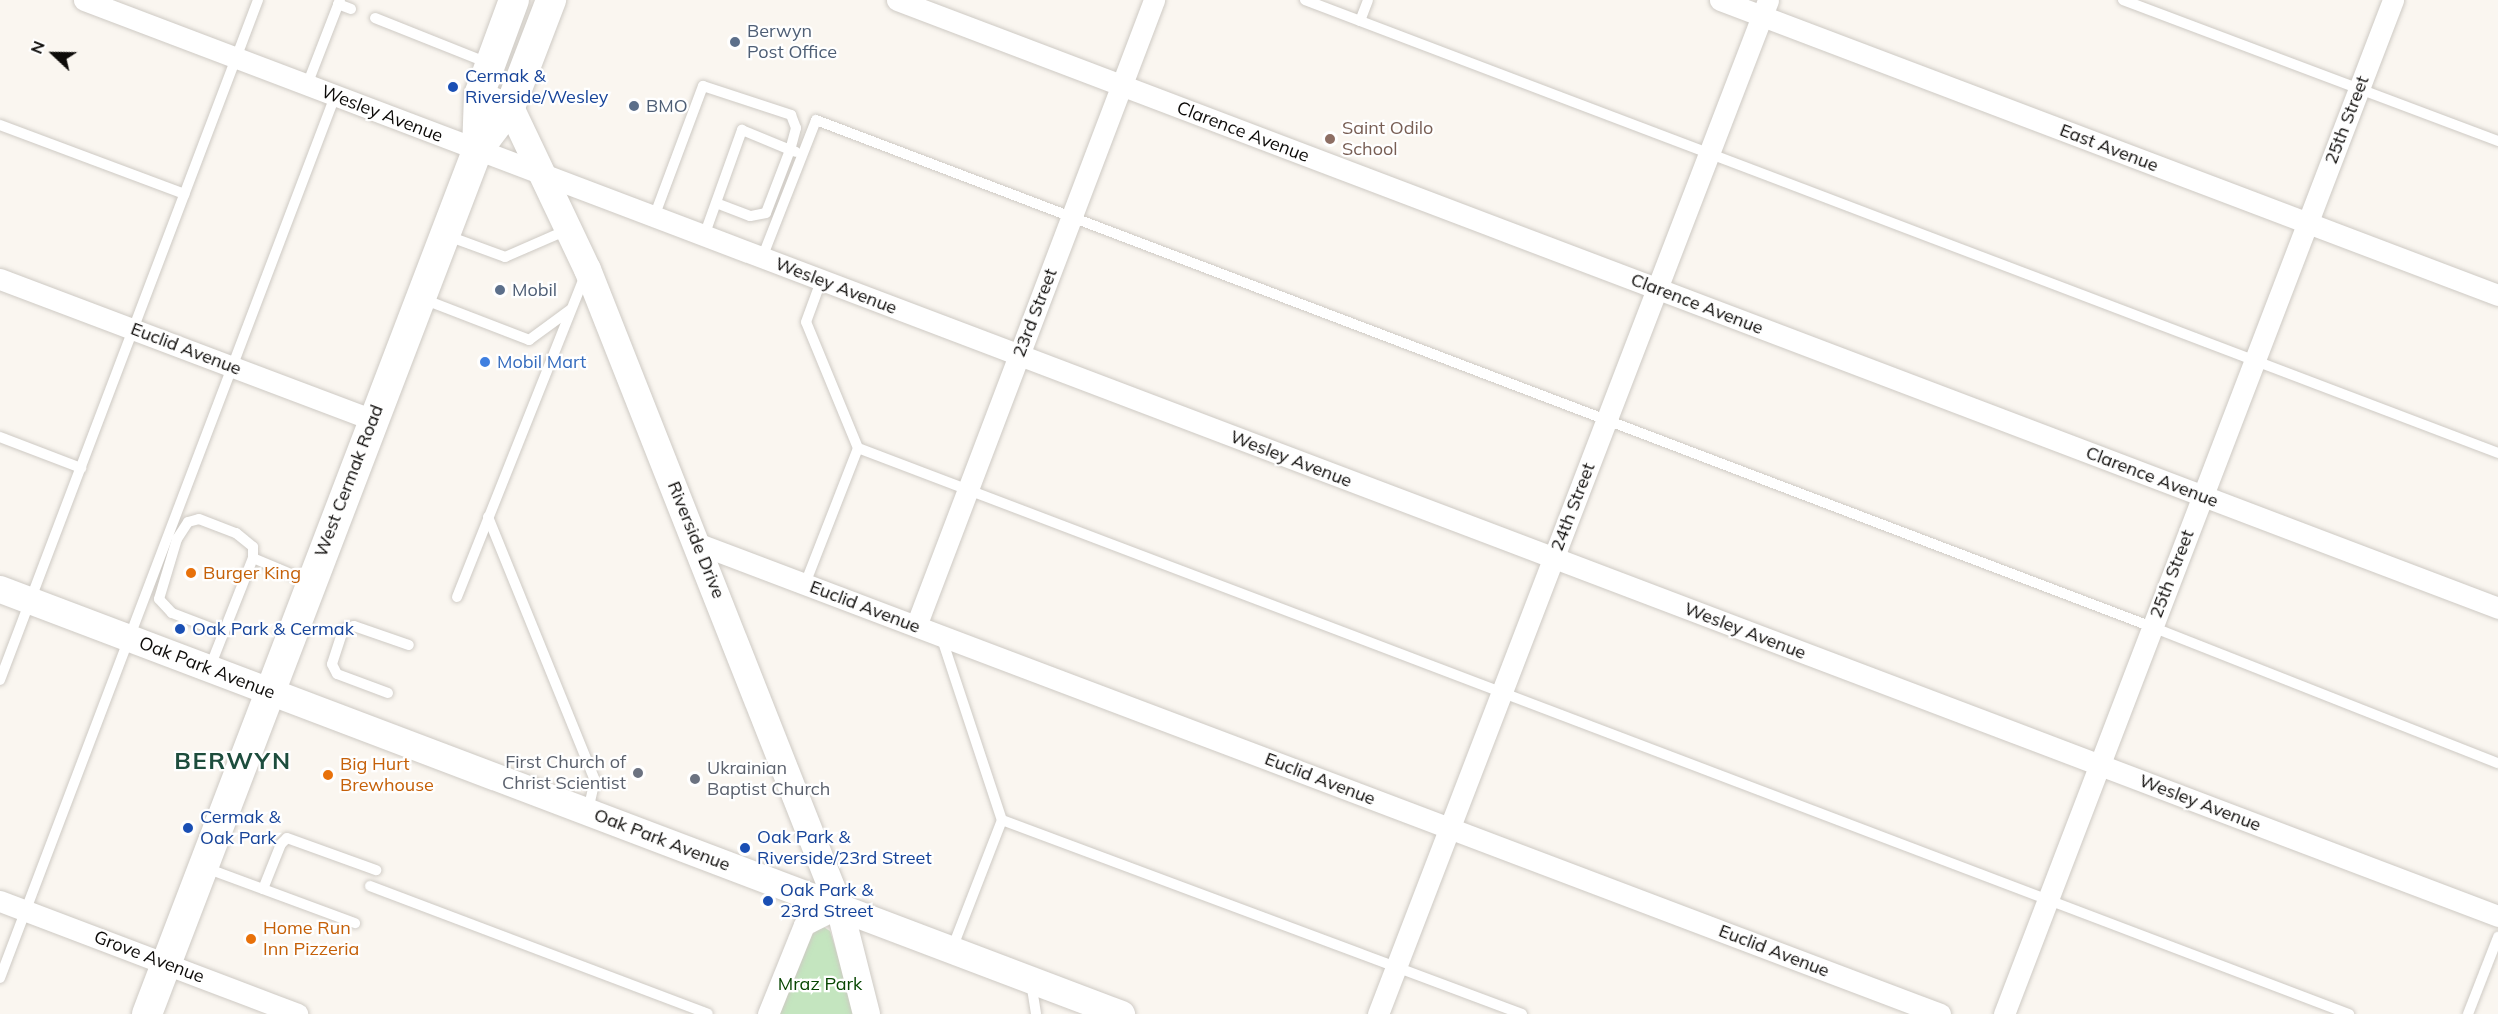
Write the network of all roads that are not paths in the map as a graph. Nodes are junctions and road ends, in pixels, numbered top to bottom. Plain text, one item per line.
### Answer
1 (84, 0) edge
2 (258, 0) edge
3 (514, 0) edge
4 (551, 0) edge
5 (897, 0) edge
6 (1154, 0) edge
7 (1305, 0) edge
8 (1368, 0) edge
9 (1720, 0) edge
10 (2123, 0) edge
11 (2393, 0) edge
12 (339, 2) edge
13 (1765, 8) edge
14 (351, 9) dead end
15 (375, 18) dead end
16 (1360, 21) junction
17 (236, 58) junction
18 (491, 64) junction
19 (307, 85) junction
20 (1122, 86) junction
21 (2358, 89) junction
22 (479, 95) junction
23 (335, 96) junction
24 (510, 107) junction
25 (0, 125) edge
26 (2498, 141) edge
27 (790, 150) junction
28 (477, 152) junction
29 (1709, 153) junction
30 (802, 154) junction
31 (546, 177) junction
32 (184, 194) junction
33 (716, 203) junction
34 (766, 213) junction
35 (654, 218) junction
36 (777, 218) junction
37 (1071, 218) junction
38 (2307, 223) junction
39 (570, 229) junction
40 (444, 235) junction
41 (704, 236) junction
42 (762, 258) junction
43 (587, 269) junction
44 (0, 279) edge
45 (821, 280) junction
46 (1657, 289) junction
47 (2498, 295) edge
48 (420, 298) junction
49 (571, 309) junction
50 (133, 329) junction
51 (1019, 356) junction
52 (2254, 360) junction
53 (232, 367) junction
54 (373, 420) junction
55 (1606, 422) junction
56 (0, 437) edge
57 (858, 448) junction
58 (2498, 453) edge
59 (81, 468) junction
60 (967, 490) junction
61 (2202, 496) junction
62 (488, 517) junction
63 (699, 544) junction
64 (253, 558) junction
65 (1553, 558) junction
66 (310, 582) junction
67 (805, 584) junction
68 (0, 589) edge
69 (457, 597) dead end
70 (30, 601) junction
71 (2498, 608) edge
72 (916, 626) junction
73 (2152, 627) junction
74 (224, 633) junction
75 (941, 636) junction
76 (129, 638) junction
77 (409, 645) dead end
78 (210, 669) junction
79 (0, 680) edge
80 (268, 691) junction
81 (388, 693) dead end
82 (1501, 695) junction
83 (2498, 763) edge
84 (2099, 765) junction
85 (588, 812) junction
86 (1002, 820) junction
87 (1450, 828) junction
88 (203, 867) junction
89 (376, 870) dead end
90 (370, 886) dead end
91 (263, 889) junction
92 (2047, 900) junction
93 (0, 901) edge
94 (839, 907) junction
95 (26, 911) junction
96 (2498, 916) edge
97 (356, 923) dead end
98 (2498, 938) edge
99 (952, 950) junction
100 (166, 964) junction
101 (1396, 966) junction
102 (0, 978) edge
103 (1030, 980) junction
104 (147, 1014) edge
105 (297, 1014) edge
106 (708, 1014) edge
107 (768, 1014) edge
108 (866, 1014) edge
109 (1036, 1014) edge
110 (1121, 1014) edge
111 (1378, 1014) edge
112 (1522, 1014) edge
113 (1940, 1014) edge
114 (2004, 1014) edge
115 (2349, 1014) edge
116 (2468, 1014) edge

1 - 17 street, Wesley Avenue
2 - 17 lane
3 - 18 main road, West Cermak Road
4 - 24 main road, West Cermak Road
5 - 20 street, Clarence Avenue
6 - 20 street, 23rd Street
7 - 16 lane
8 - 16 lane
9 - 13 street, East Avenue
10 - 21 lane
11 - 21 street, 25th Street
12 - 14 lane
12 - 19 lane
13 - 29 street, 24th Street
13 - 38 street, East Avenue
15 - 18 lane
16 - 29 lane
17 - 19 street, Wesley Avenue
17 - 32 lane
18 - 22 main road, West Cermak Road
19 - 23 street, Wesley Avenue
20 - 37 street, 23rd Street
20 - 46 street, Clarence Avenue
21 - 26 lane
21 - 38 street, 25th Street
22 - 24 street
22 - 28 main road, West Cermak Road
23 - 28 street, Wesley Avenue
23 - 53 lane
24 - 28 main road, West Cermak Road
24 - 31 street, Riverside Drive
25 - 32 lane
27 - 30 lane
27 - 33 lane
27 - 34 lane
27 - 35 lane
28 - 31 street, Wesley Avenue
28 - 40 main road, West Cermak Road
29 - 46 street, 24th Street
29 - 52 lane
30 - 36 lane
30 - 37 lane
31 - 35 street, Wesley Avenue
31 - 39 street, Riverside Drive
32 - 50 lane
33 - 34 lane
33 - 41 lane
34 - 36 lane
35 - 41 street, Wesley Avenue
36 - 42 lane
37 - 51 street, 23rd Street
37 - 55 lane
38 - 47 street, East Avenue
38 - 52 street, 25th Street
39 - 40 lane
39 - 43 street, Riverside Drive
40 - 48 main road, West Cermak Road
41 - 42 street, Wesley Avenue
42 - 45 street, Wesley Avenue
43 - 49 lane
43 - 63 street, Riverside Drive
44 - 50 street, Euclid Avenue
45 - 51 street, Wesley Avenue
45 - 57 lane
46 - 55 street, 24th Street
46 - 61 street, Clarence Avenue
48 - 49 lane
48 - 54 main road, West Cermak Road
49 - 62 lane
50 - 53 street, Euclid Avenue
50 - 59 lane
51 - 60 street, 23rd Street
51 - 65 street, Wesley Avenue
52 - 58 lane
52 - 61 street, 25th Street
53 - 54 street, Euclid Avenue
53 - 76 lane
54 - 66 main road, West Cermak Road
55 - 65 street, 24th Street
55 - 73 lane
56 - 59 lane
57 - 60 lane
57 - 67 lane
59 - 70 lane
60 - 72 street, 23rd Street
60 - 82 lane
61 - 71 street, Clarence Avenue
61 - 73 street, 25th Street
62 - 69 lane
62 - 85 lane
63 - 67 street, Euclid Avenue
63 - 94 street, Riverside Drive
64 - 66 lane
64 - 74 lane
64 - 74 lane
65 - 82 street, 24th Street
65 - 84 street, Wesley Avenue
66 - 80 main road, West Cermak Road
67 - 72 street, Euclid Avenue
68 - 70 street, Oak Park Avenue
70 - 76 street, Oak Park Avenue
70 - 79 lane
72 - 75 street, Euclid Avenue
73 - 83 lane
73 - 84 street, 25th Street
74 - 78 lane
75 - 86 lane
75 - 87 street, Euclid Avenue
76 - 78 street, Oak Park Avenue
76 - 95 lane
77 - 81 lane
78 - 80 street, Oak Park Avenue
80 - 85 street, Oak Park Avenue
80 - 88 main road, West Cermak Road
82 - 87 street, 24th Street
82 - 92 lane
84 - 92 street, 25th Street
84 - 96 street, Wesley Avenue
85 - 94 street, Oak Park Avenue
86 - 99 lane
86 - 101 lane
87 - 101 street, 24th Street
87 - 113 street, Euclid Avenue
88 - 91 lane
88 - 100 main road, West Cermak Road
89 - 91 lane
90 - 106 lane
91 - 97 lane
92 - 114 street, 25th Street
92 - 115 lane
93 - 95 street, Grove Avenue
94 - 99 street, Oak Park Avenue
94 - 107 street
94 - 108 street, Riverside Drive
95 - 100 street, Grove Avenue
95 - 102 lane
98 - 116 lane
99 - 103 street, Oak Park Avenue
100 - 104 main road, West Cermak Road
100 - 105 street, Grove Avenue
101 - 111 street, 24th Street
101 - 112 lane
103 - 109 lane
103 - 110 street, Oak Park Avenue

